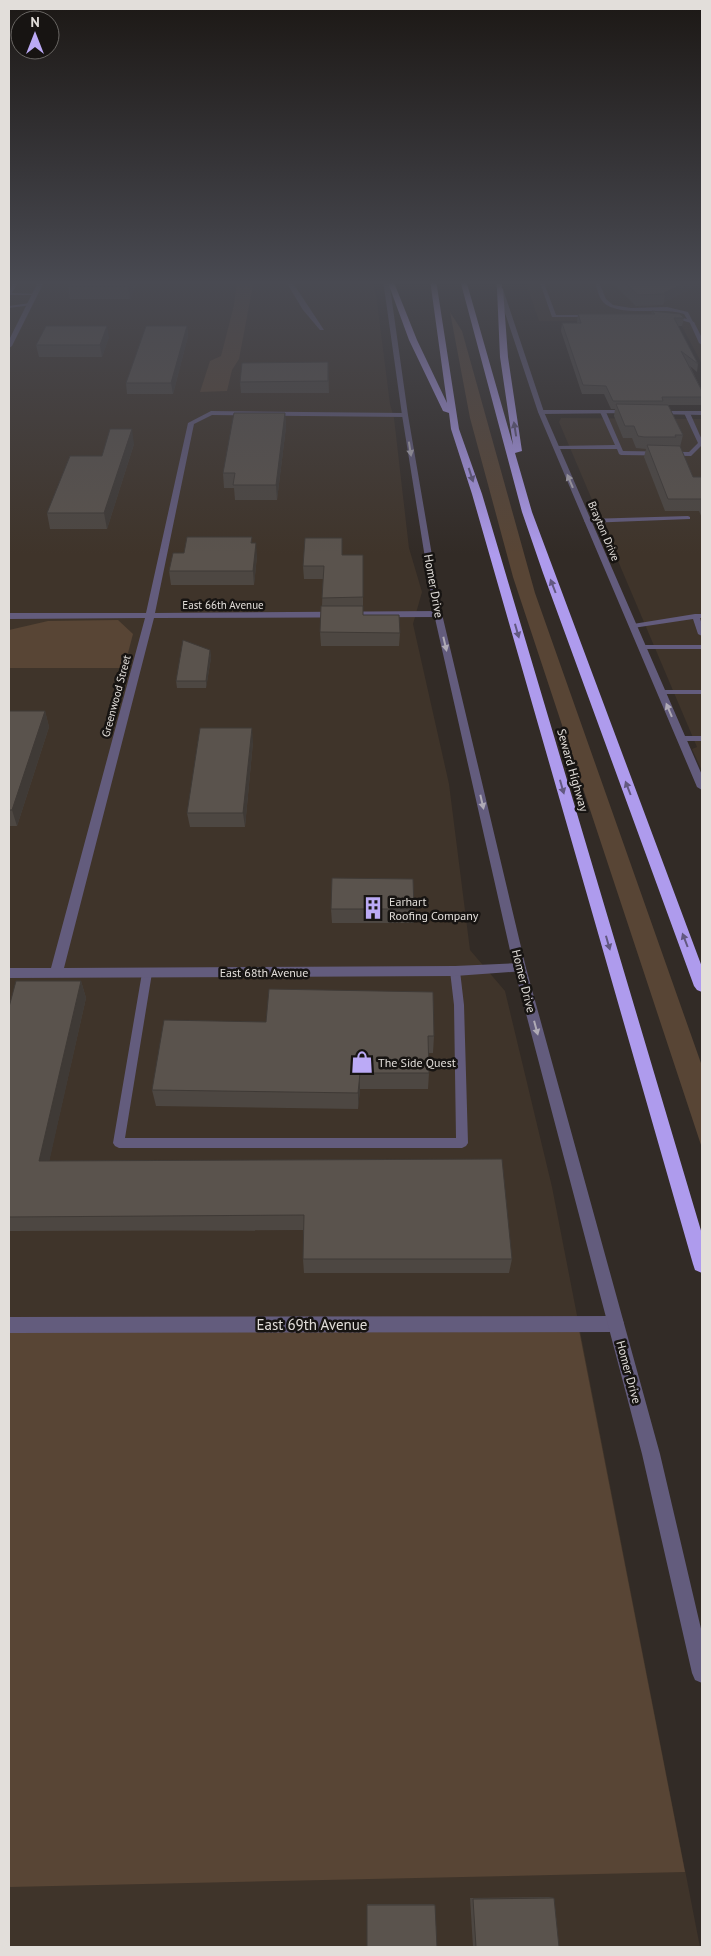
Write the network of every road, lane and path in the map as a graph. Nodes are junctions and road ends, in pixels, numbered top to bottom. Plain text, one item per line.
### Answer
1 (399, 371) edge
2 (428, 371) edge
3 (446, 371) edge
4 (489, 371) edge
5 (506, 371) edge
6 (527, 371) edge
7 (541, 412) junction
8 (603, 412) junction
9 (641, 412) edge
10 (650, 412) edge
11 (687, 412) junction
12 (702, 412) edge
13 (405, 415) junction
14 (455, 429) junction
15 (618, 447) junction
16 (556, 448) junction
17 (528, 512) junction
18 (688, 518) dead end
19 (587, 521) junction
20 (438, 614) junction
21 (9, 616) edge
22 (150, 616) junction
23 (699, 616) edge
24 (633, 626) junction
25 (702, 634) edge
26 (642, 647) junction
27 (702, 647) edge
28 (661, 692) junction
29 (702, 692) edge
30 (682, 739) junction
31 (702, 739) edge
32 (702, 787) edge
33 (520, 968) junction
34 (455, 971) junction
35 (147, 973) junction
36 (9, 974) edge
37 (56, 974) junction
38 (702, 986) edge
39 (702, 1264) edge
40 (616, 1324) junction
41 (9, 1325) edge
42 (702, 1673) edge

1 - 13 street, Homer Drive
2 - 14 highway
3 - 14 highway, Seward Highway
4 - 17 highway
17 -> 5 highway
6 - 7 street, Brayton Drive
7 - 8 street
7 - 16 street, Brayton Drive
8 - 9 street
8 - 15 lane
10 - 11 street
11 - 12 street
11 - 15 lane
13 -> 20 street, Homer Drive
13 - 22 street, Greenwood Street
14 -> 39 highway, Seward Highway
15 - 16 lane
19 -> 16 street, Brayton Drive
38 -> 17 highway
18 - 19 lane
19 - 24 street, Brayton Drive
20 - 22 street, East 66th Avenue
20 -> 33 street, Homer Drive
21 - 22 street, East 66th Avenue
22 - 37 street, Greenwood Street
23 - 24 lane
23 - 25 lane
24 - 26 street, Brayton Drive
26 - 27 lane
26 - 28 street, Brayton Drive
28 - 29 lane
30 -> 28 street, Brayton Drive
30 - 31 lane
30 - 32 street, Brayton Drive
33 - 34 street, East 68th Avenue
33 -> 40 street, Homer Drive
34 - 35 street, East 68th Avenue
34 - 35 lane
35 - 37 street, East 68th Avenue
36 - 37 street, East 68th Avenue
40 - 41 street, East 69th Avenue
40 - 42 street, Homer Drive

